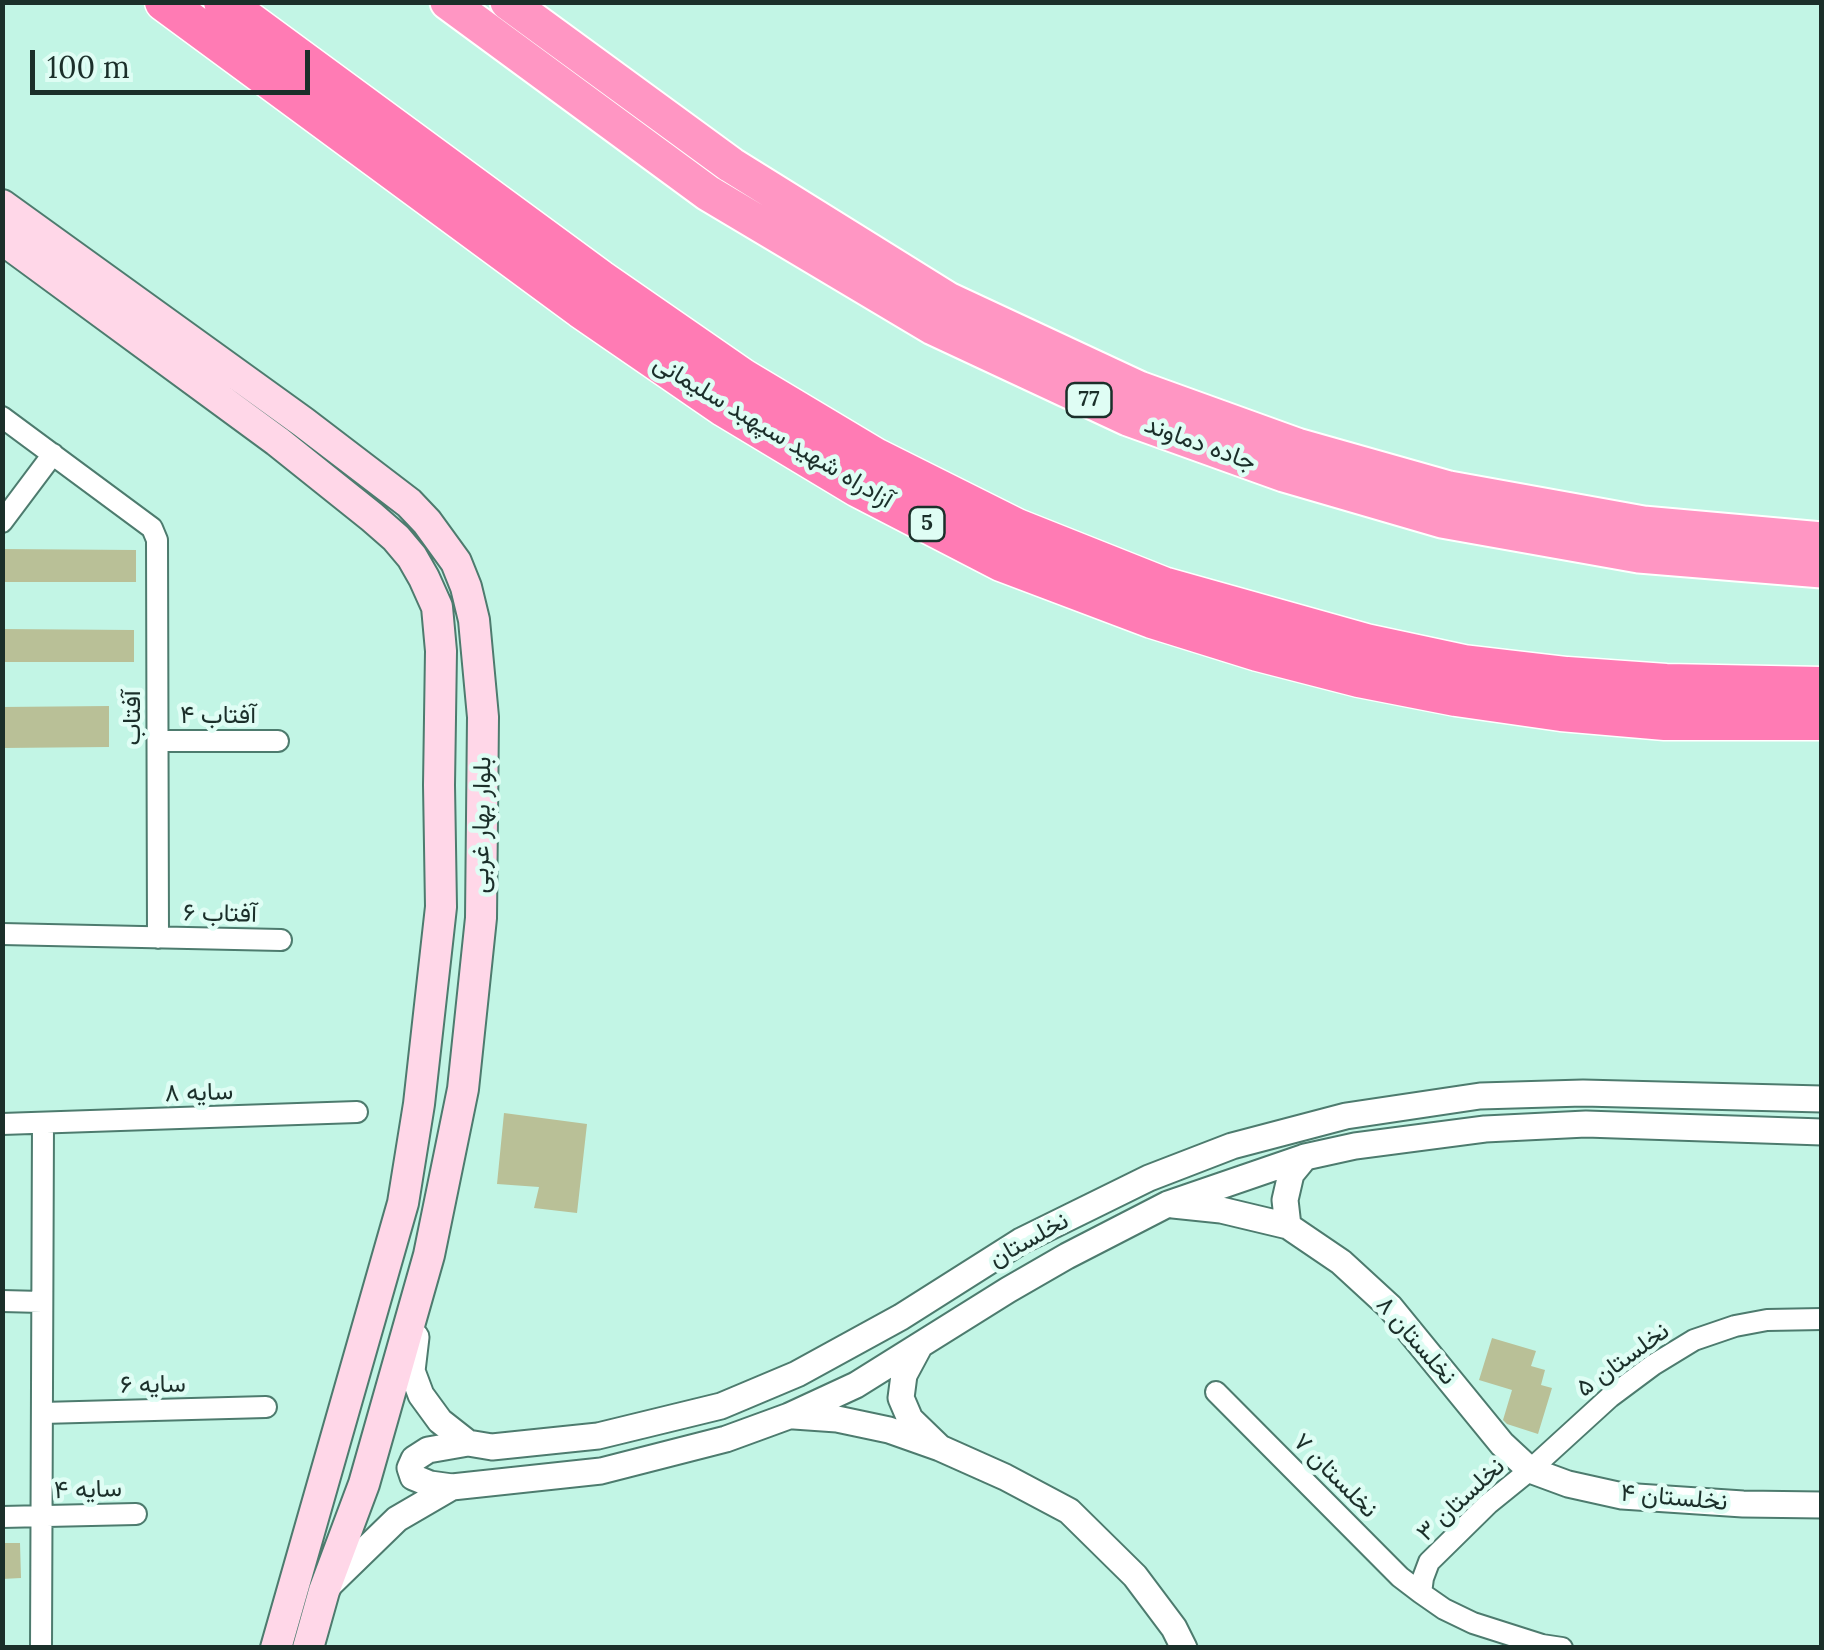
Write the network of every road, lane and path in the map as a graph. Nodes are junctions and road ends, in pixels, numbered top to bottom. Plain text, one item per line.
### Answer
1 (164, 2) edge
2 (223, 2) edge
3 (448, 2) edge
4 (508, 2) edge
5 (2, 206) edge
6 (2, 239) edge
7 (2, 417) edge
8 (53, 454) junction
9 (2, 522) edge
10 (1822, 540) edge
11 (1822, 570) edge
12 (1822, 686) edge
13 (1822, 721) edge
14 (158, 741) junction
15 (278, 741) dead end
16 (2, 934) edge
17 (158, 938) junction
18 (280, 940) dead end
19 (1822, 1099) edge
20 (357, 1112) dead end
21 (2, 1124) edge
22 (42, 1124) junction
23 (1822, 1132) edge
24 (1304, 1156) junction
25 (1168, 1204) junction
26 (1288, 1226) junction
27 (429, 1254) junction
28 (2, 1302) edge
29 (42, 1302) junction
30 (1822, 1319) edge
31 (919, 1347) junction
32 (1216, 1392) dead end
33 (266, 1407) dead end
34 (42, 1413) junction
35 (788, 1416) junction
36 (468, 1443) junction
37 (940, 1448) junction
38 (1530, 1470) junction
39 (452, 1487) junction
40 (1822, 1505) edge
41 (136, 1514) dead end
42 (42, 1516) junction
43 (2, 1517) edge
44 (324, 1591) junction
45 (1421, 1593) junction
46 (41, 1648) edge
47 (276, 1648) edge
48 (308, 1648) edge
49 (1184, 1648) edge
50 (1562, 1648) edge

1 - 13 highway, آزادراه شهید سپهبد سلیمانی / 5
2 - 12 highway, آزادراه شهید سپهبد سلیمانی / 5
3 - 11 highway, جاده دماوند / 77
4 - 10 highway, جاده دماوند / 77
5 - 27 main road, بلوار بهار غربی
6 - 47 main road, بلوار بهار غربی
7 - 8 street, آفتاب
8 - 9 street
8 - 14 street, آفتاب
14 - 15 street, آفتاب ۴
14 - 17 street, آفتاب
16 - 17 street
17 - 18 street, آفتاب ۶
19 - 36 street, نخلستان
20 - 22 street, سایه ۸
21 - 22 street, سایه ۸
22 - 29 street
23 - 24 street, نخلستان
24 - 25 street, نخلستان
24 - 26 street
25 - 26 street
25 - 31 street, نخلستان
26 - 38 street, نخلستان ۸
27 - 36 street
27 - 44 main road, بلوار بهار غربی
28 - 29 street
29 - 34 street
30 - 38 street, نخلستان ۵
31 - 35 street, نخلستان
31 - 37 street
32 - 45 street, نخلستان ۷
33 - 34 street, سایه ۶
34 - 42 street
35 - 37 street
35 - 39 street, نخلستان
36 - 39 street, نخلستان
37 - 49 street
38 - 40 street, نخلستان ۴
38 - 45 street, نخلستان ۳
39 - 44 street, نخلستان
41 - 42 street, سایه ۴
42 - 43 street, سایه ۴
42 - 46 street
44 - 48 main road, بلوار بهار غربی
45 - 50 street

